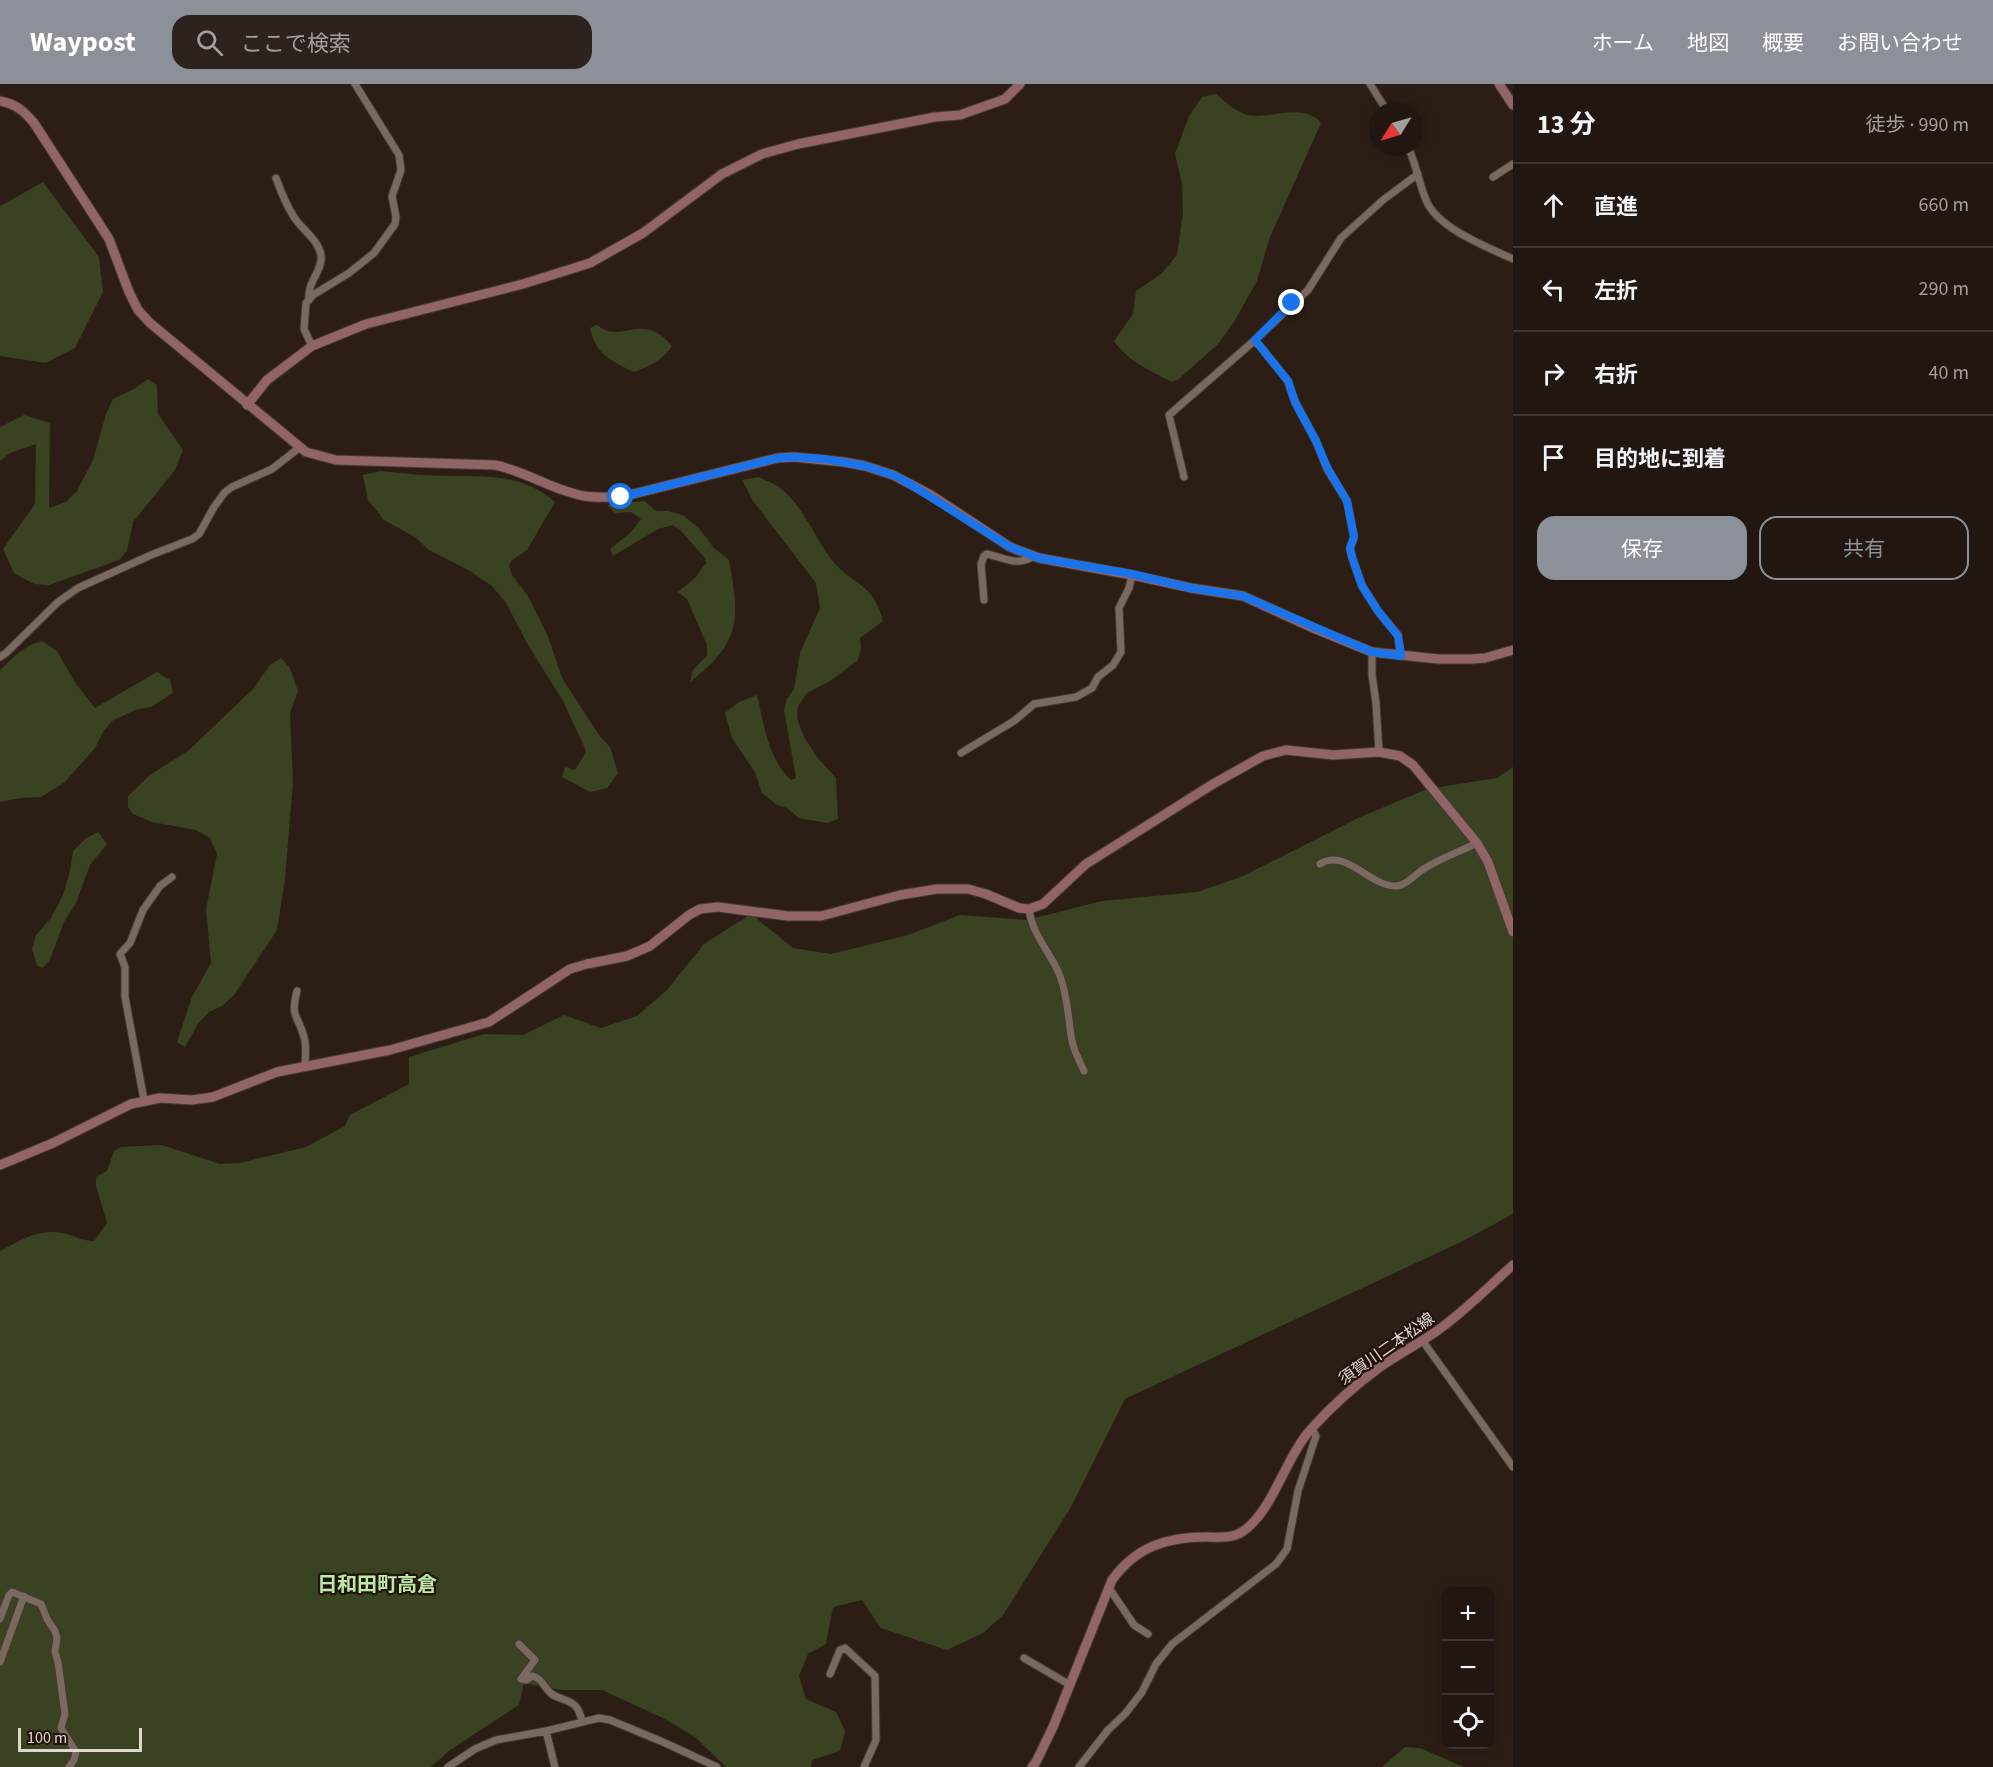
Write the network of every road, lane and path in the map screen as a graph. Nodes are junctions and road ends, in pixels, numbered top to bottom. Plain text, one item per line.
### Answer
1 (355, 84) edge
2 (1020, 84) edge
3 (1370, 84) edge
4 (1499, 84) edge
5 (0, 101) edge
6 (1381, 102) edge
7 (1513, 105) edge
8 (1411, 156) edge
9 (1513, 164) edge
10 (1418, 174) junction
11 (1493, 177) dead end
12 (276, 178) dead end
13 (1513, 259) edge
14 (309, 300) junction
15 (1255, 340) junction
16 (312, 346) junction
17 (247, 405) junction
18 (299, 448) junction
19 (1184, 477) dead end
20 (1034, 556) junction
21 (1132, 574) junction
22 (984, 600) dead end
23 (1513, 650) edge
24 (1372, 652) junction
25 (1401, 656) junction
26 (0, 657) edge
27 (1379, 752) junction
28 (961, 753) dead end
29 (1477, 843) junction
30 (1320, 864) dead end
31 (172, 877) dead end
32 (1029, 909) junction
33 (1513, 932) edge
34 (297, 991) dead end
35 (305, 1066) junction
36 (1084, 1071) dead end
37 (144, 1100) junction
38 (0, 1165) edge
39 (1513, 1265) edge
40 (1422, 1340) junction
41 (1312, 1428) junction
42 (1513, 1467) edge
43 (1109, 1588) junction
44 (24, 1596) junction
45 (0, 1619) edge
46 (1148, 1634) dead end
47 (519, 1644) dead end
48 (1024, 1658) dead end
49 (0, 1662) edge
50 (830, 1674) dead end
51 (1070, 1685) junction
52 (582, 1722) junction
53 (546, 1731) junction
54 (69, 1767) edge
55 (448, 1767) edge
56 (555, 1767) edge
57 (717, 1767) edge
58 (864, 1767) edge
59 (1032, 1767) edge
60 (1079, 1767) edge

1 - 14 street
2 - 16 street
3 - 6 street
4 - 7 street
5 - 17 street
8 - 10 street
9 - 11 street
10 - 13 street
10 - 15 street
12 - 14 street
14 - 16 street
15 - 19 street
15 - 25 street
16 - 17 street
17 - 18 street
18 - 20 street
18 - 26 street
20 - 21 street
20 - 22 street
21 - 24 street
21 - 28 street
23 - 25 street
24 - 25 street
24 - 27 street
27 - 29 street
27 - 32 street
29 - 30 street
29 - 33 street
31 - 37 street
32 - 35 street
32 - 36 street
34 - 35 street
35 - 37 street
37 - 38 street
39 - 40 street, 須賀川二本松線
40 - 41 street, 須賀川二本松線
40 - 42 street
41 - 43 street, 須賀川二本松線
41 - 60 street
43 - 46 street
43 - 51 street, 須賀川二本松線
44 - 45 street
44 - 49 street
44 - 54 street
47 - 52 street
48 - 51 street
50 - 58 street
51 - 59 street, 須賀川二本松線
52 - 53 street
52 - 57 street
53 - 55 street
53 - 56 street

